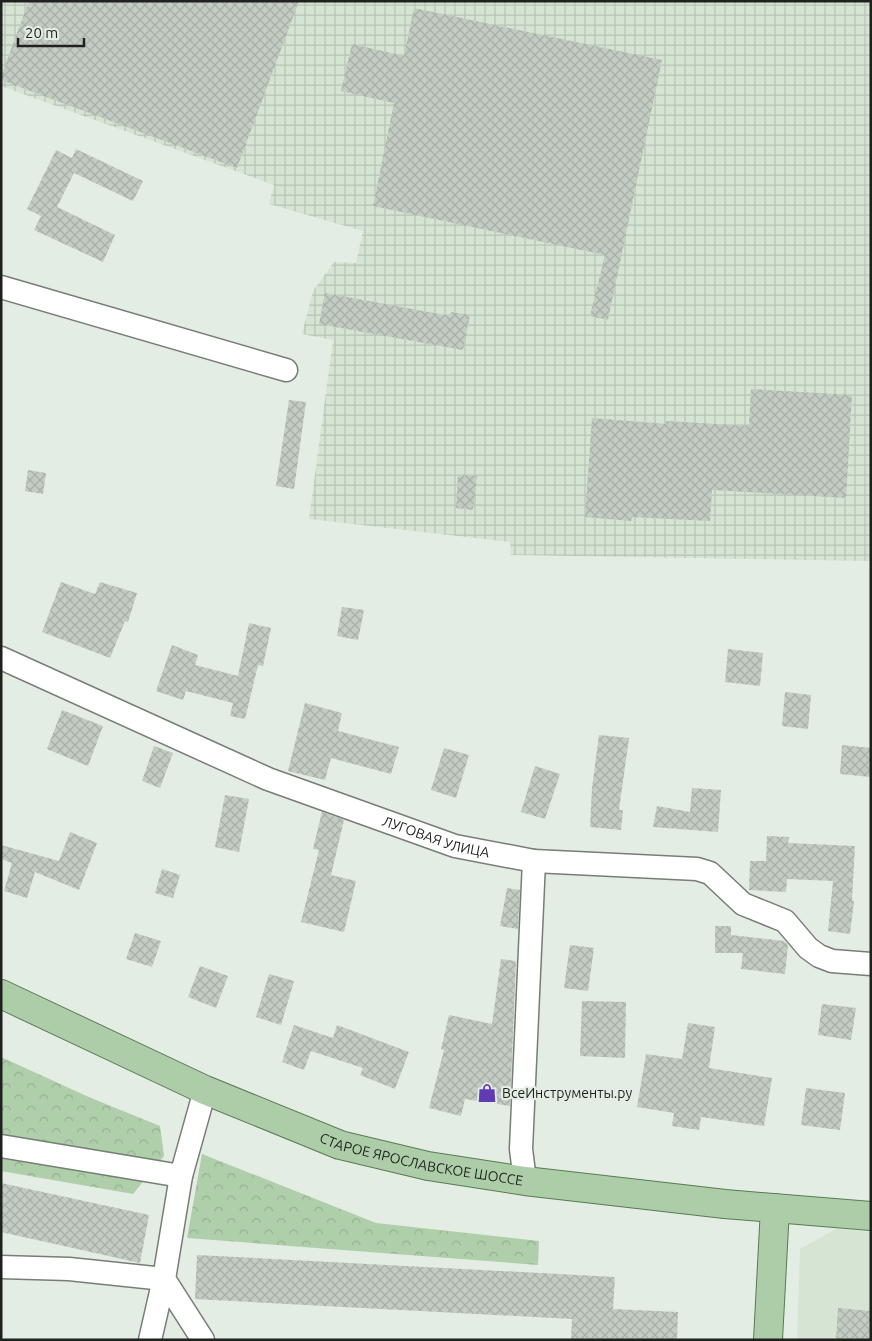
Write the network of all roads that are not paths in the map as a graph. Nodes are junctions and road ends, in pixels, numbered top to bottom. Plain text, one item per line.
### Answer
1 (1, 287) edge
2 (286, 370) dead end
3 (1, 658) edge
4 (534, 861) junction
5 (871, 964) edge
6 (1, 994) edge
7 (205, 1090) junction
8 (1, 1146) edge
9 (181, 1176) junction
10 (525, 1181) junction
11 (775, 1208) junction
12 (871, 1216) edge
13 (1, 1266) edge
14 (164, 1279) junction
15 (150, 1340) edge
16 (203, 1340) edge
17 (768, 1340) edge

1 - 2 street
3 - 4 street, ЛУГОВАЯ УЛИЦА
4 - 5 street, ЛУГОВАЯ УЛИЦА
4 - 10 street
6 - 7 main road, СТАРОЕ ЯРОСЛАВСКОЕ ШОССЕ
7 - 9 street
7 - 10 main road, СТАРОЕ ЯРОСЛАВСКОЕ ШОССЕ
8 - 9 street
9 - 14 street
10 - 11 main road, СТАРОЕ ЯРОСЛАВСКОЕ ШОССЕ
11 - 12 main road, СТАРОЕ ЯРОСЛАВСКОЕ ШОССЕ
11 - 17 main road
13 - 14 street
14 - 15 street
14 - 16 street

